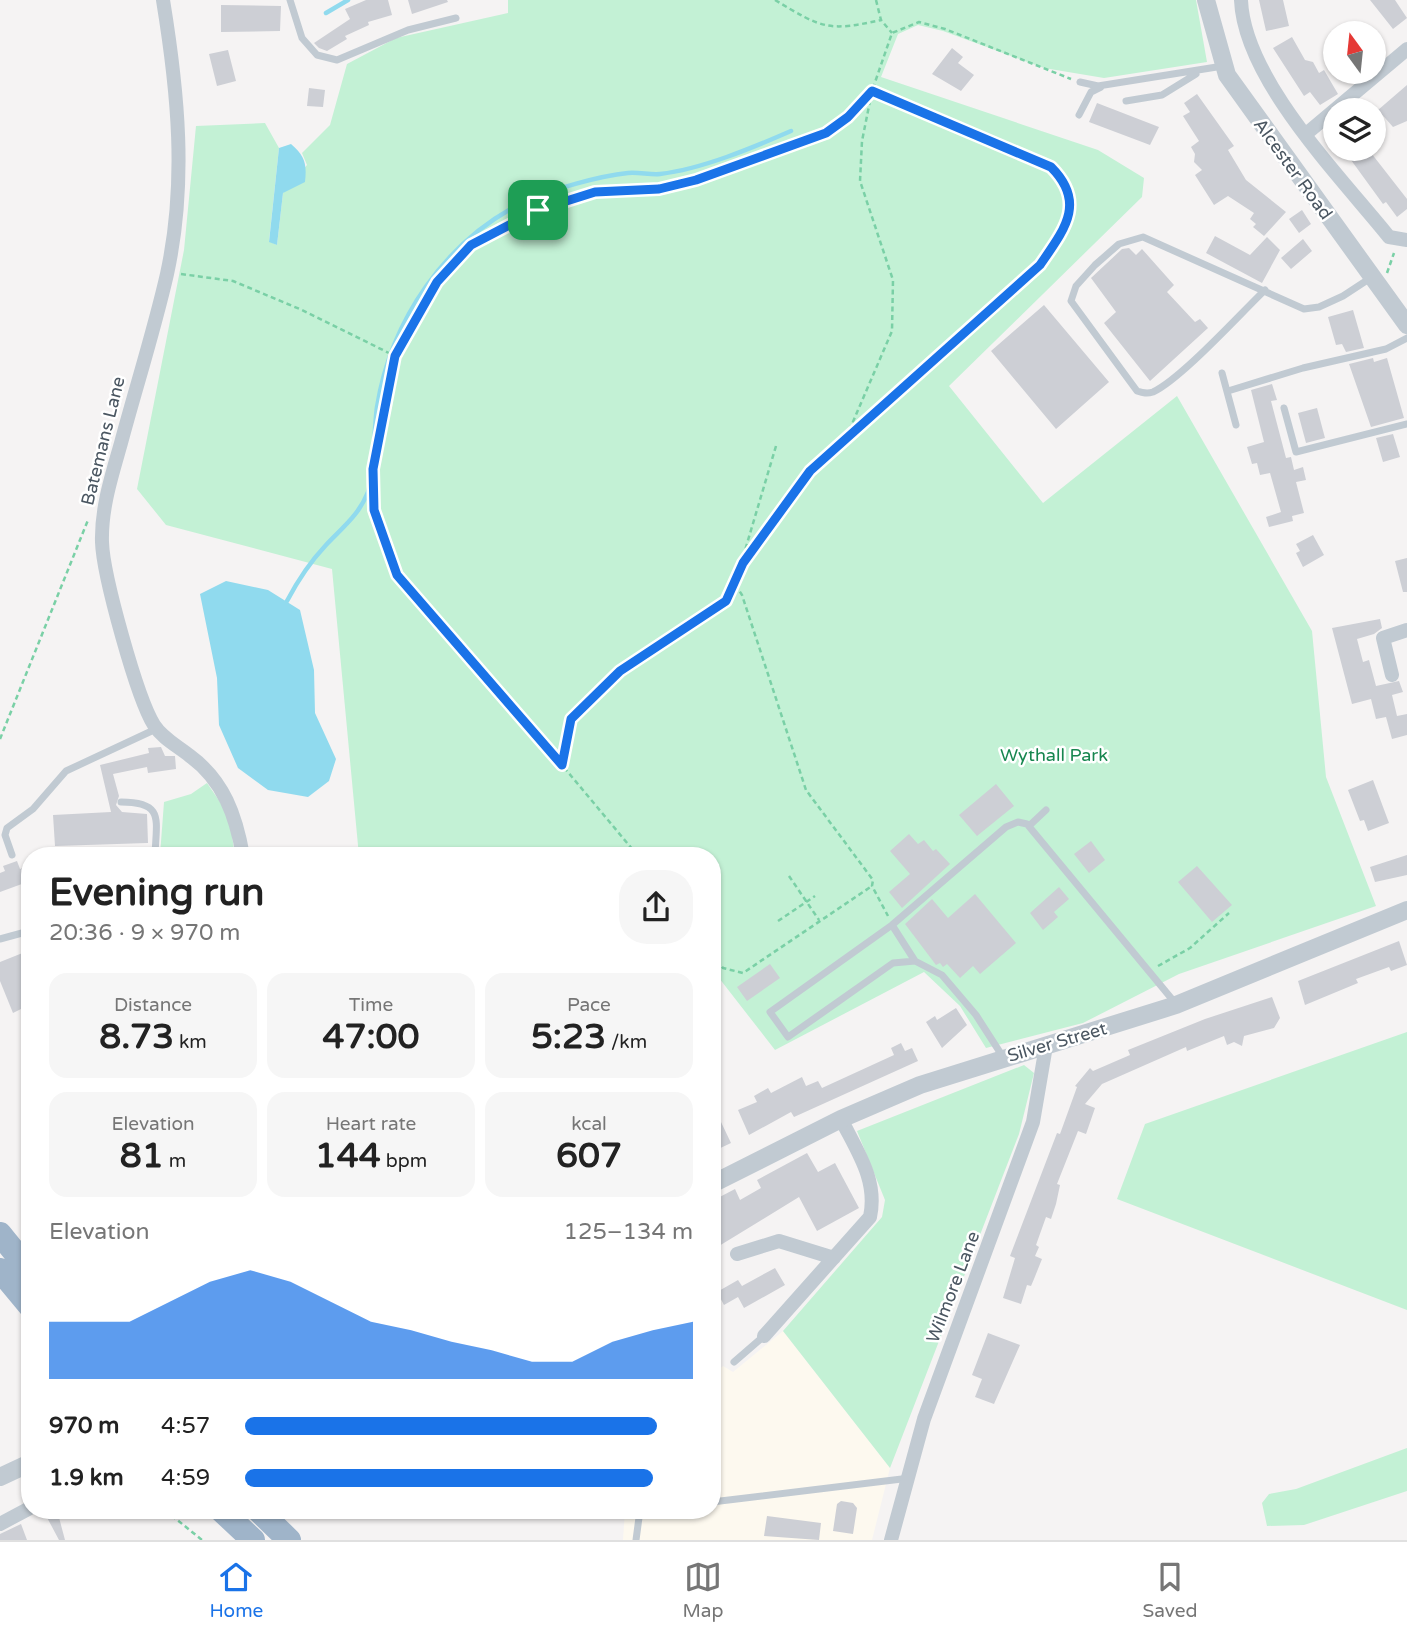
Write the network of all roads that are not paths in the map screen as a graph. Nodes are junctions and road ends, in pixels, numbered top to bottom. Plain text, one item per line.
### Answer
1 (163, 0) edge
2 (290, 0) edge
3 (1206, 0) edge
4 (1241, 0) edge
5 (456, 18) dead end
6 (1407, 50) edge
7 (1223, 66) junction
8 (1203, 71) junction
9 (1080, 82) road end
10 (1105, 85) junction
11 (1126, 102) dead end
12 (1079, 115) dead end
13 (1306, 134) junction
14 (1403, 240) edge
15 (1377, 283) junction
16 (1265, 290) junction
17 (1407, 325) edge
18 (1407, 338) edge
19 (1222, 373) dead end
20 (1228, 391) junction
21 (1284, 408) dead end
22 (1407, 424) edge
23 (1236, 425) dead end
24 (1407, 630) edge
25 (1392, 674) dead end
26 (157, 729) junction
27 (121, 802) dead end
28 (1046, 810) dead end
29 (1029, 826) junction
30 (4, 828) edge
31 (155, 847) edge
32 (241, 847) edge
33 (12, 855) dead end
34 (1407, 910) edge
35 (892, 925) junction
36 (21, 933) edge
37 (0, 939) edge
38 (915, 961) junction
39 (1177, 1005) junction
40 (1046, 1046) junction
41 (1003, 1057) junction
42 (841, 1119) junction
43 (721, 1179) edge
44 (0, 1234) edge
45 (737, 1254) dead end
46 (834, 1258) junction
47 (21, 1260) edge
48 (0, 1270) edge
49 (21, 1295) edge
50 (764, 1336) joint
51 (734, 1362) dead end
52 (21, 1467) edge
53 (0, 1477) edge
54 (910, 1478) junction
55 (721, 1501) edge
56 (21, 1513) edge
57 (231, 1519) edge
58 (267, 1519) edge
59 (639, 1519) edge
60 (0, 1524) edge
61 (253, 1540) edge
62 (289, 1540) edge
63 (636, 1540) edge
64 (891, 1540) edge

1 - 26 street, Batemans Lane
2 - 5 lane
3 - 7 street, Alcester Road
4 - 13 street, Alcester Road
6 - 13 street
7 - 8 lane
7 - 15 street, Alcester Road
8 - 10 lane
8 - 11 lane
9 - 10 lane
10 - 12 lane
13 - 14 street, Alcester Road
15 - 16 lane
15 - 17 street, Alcester Road
16 - 16 lane
18 - 20 lane
19 - 20 lane
20 - 23 lane
21 - 22 lane
24 - 25 street
26 - 30 lane
26 - 32 street, Batemans Lane
27 - 31 lane
28 - 29 lane
29 - 35 lane
29 - 39 lane
30 - 33 lane
34 - 39 street, Silver Street
35 - 38 lane
35 - 38 lane
36 - 37 lane
38 - 41 lane
39 - 40 street, Silver Street
40 - 41 street, Silver Street
40 - 54 street, Wilmore Lane
41 - 42 street, Silver Street
42 - 43 street, Silver Street
42 - 46 street
44 - 47 highway
45 - 46 street
46 - 50 street
48 - 49 highway
50 - 51 lane
52 - 53 street
54 - 55 lane
54 - 64 street, Wilmore Lane
56 - 60 street
57 - 61 highway
58 - 62 highway
59 - 63 lane

